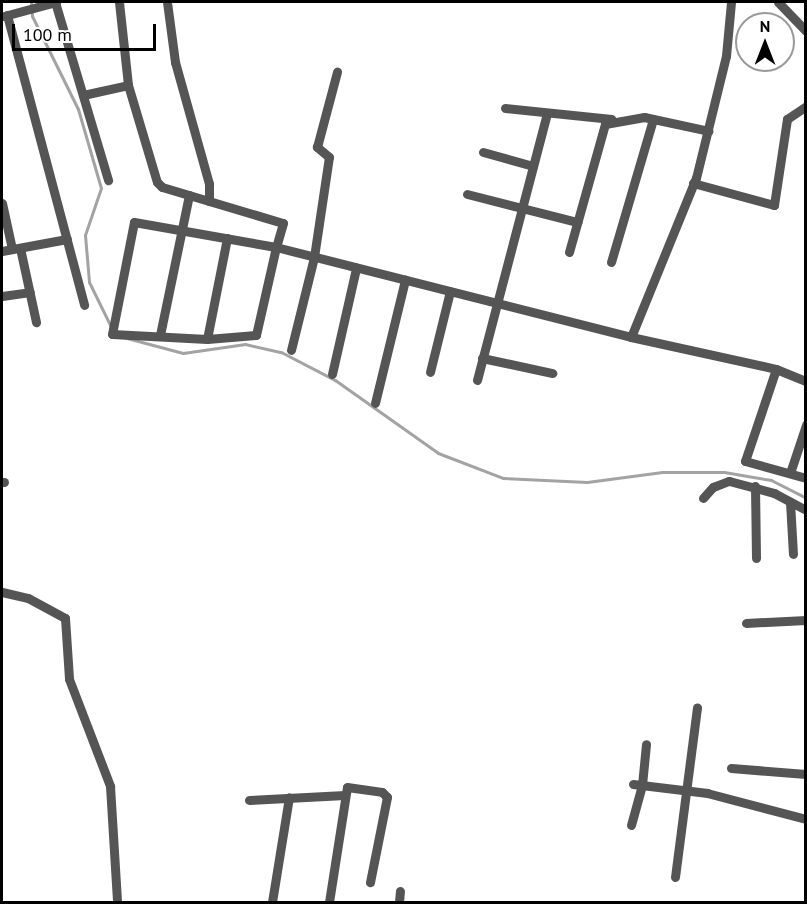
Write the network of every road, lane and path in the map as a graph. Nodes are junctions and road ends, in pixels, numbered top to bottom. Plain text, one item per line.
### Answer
1 (56, 2) edge
2 (119, 2) edge
3 (167, 2) edge
4 (731, 2) edge
5 (778, 2) edge
6 (4, 16) edge
7 (806, 31) edge
8 (337, 72) dead end
9 (128, 85) junction
10 (82, 95) junction
11 (806, 106) edge
12 (505, 108) dead end
13 (547, 114) junction
14 (653, 119) junction
15 (614, 120) junction
16 (709, 131) junction
17 (483, 152) dead end
18 (533, 166) junction
19 (108, 180) dead end
20 (693, 183) junction
21 (467, 194) dead end
22 (189, 195) junction
23 (209, 201) junction
24 (2, 203) edge
25 (521, 208) junction
26 (577, 222) junction
27 (182, 230) junction
28 (227, 238) junction
29 (67, 239) junction
30 (276, 247) junction
31 (16, 249) junction
32 (2, 252) edge
33 (569, 252) dead end
34 (314, 257) junction
35 (611, 262) dead end
36 (356, 268) junction
37 (405, 280) junction
38 (450, 291) junction
39 (30, 292) junction
40 (2, 296) edge
41 (495, 303) junction
42 (84, 305) dead end
43 (36, 322) dead end
44 (160, 335) junction
45 (631, 337) junction
46 (207, 339) junction
47 (291, 350) dead end
48 (482, 358) junction
49 (776, 369) junction
50 (430, 372) dead end
51 (552, 373) dead end
52 (332, 374) dead end
53 (477, 380) dead end
54 (806, 381) edge
55 (375, 403) dead end
56 (806, 425) edge
57 (790, 473) junction
58 (806, 478) edge
59 (755, 486) junction
60 (703, 498) dead end
61 (790, 502) junction
62 (806, 510) edge
63 (793, 554) dead end
64 (756, 558) dead end
65 (2, 592) edge
66 (806, 620) edge
67 (746, 623) dead end
68 (697, 707) dead end
69 (646, 744) dead end
70 (730, 768) dead end
71 (806, 774) edge
72 (638, 785) junction
73 (688, 790) junction
74 (345, 795) junction
75 (289, 797) junction
76 (249, 800) dead end
77 (806, 819) edge
78 (631, 825) dead end
79 (675, 877) dead end
80 (370, 882) dead end
81 (400, 891) dead end
82 (117, 903) edge
83 (272, 903) edge
84 (329, 903) edge
85 (399, 903) edge

1 - 6 street
1 - 10 street
2 - 9 street
3 - 23 street
4 - 16 street
5 - 7 street
6 - 29 street
8 - 34 street
9 - 10 street
9 - 22 street
10 - 19 street
11 - 20 street
12 - 13 street
13 - 15 street
13 - 18 street
14 - 15 street
14 - 16 street
14 - 35 street
15 - 26 street
16 - 20 street
17 - 18 street
18 - 25 street
20 - 45 street
21 - 25 street
22 - 23 street
22 - 27 street
23 - 30 street
24 - 31 street
25 - 26 street
25 - 41 street
26 - 33 street
27 - 28 street
27 - 44 street
27 - 44 street
28 - 30 street
28 - 46 street
29 - 31 street
29 - 42 street
30 - 34 street
30 - 46 street
31 - 32 street
31 - 39 street
34 - 36 street
34 - 47 street
36 - 37 street
36 - 52 street
37 - 38 street
37 - 55 street
38 - 41 street
38 - 50 street
39 - 40 street
39 - 43 street
41 - 45 street
41 - 48 street
44 - 46 street
45 - 49 street
48 - 51 street
48 - 53 street
49 - 54 street
49 - 57 street
56 - 57 street
57 - 58 street
59 - 60 street
59 - 61 street
59 - 64 street
61 - 62 street
61 - 63 street
65 - 82 street
66 - 67 street
68 - 73 street
69 - 72 street
70 - 71 street
72 - 73 street
72 - 78 street
73 - 77 street
73 - 79 street
74 - 75 street
74 - 80 street
74 - 84 street
75 - 76 street
75 - 83 street
81 - 85 street

